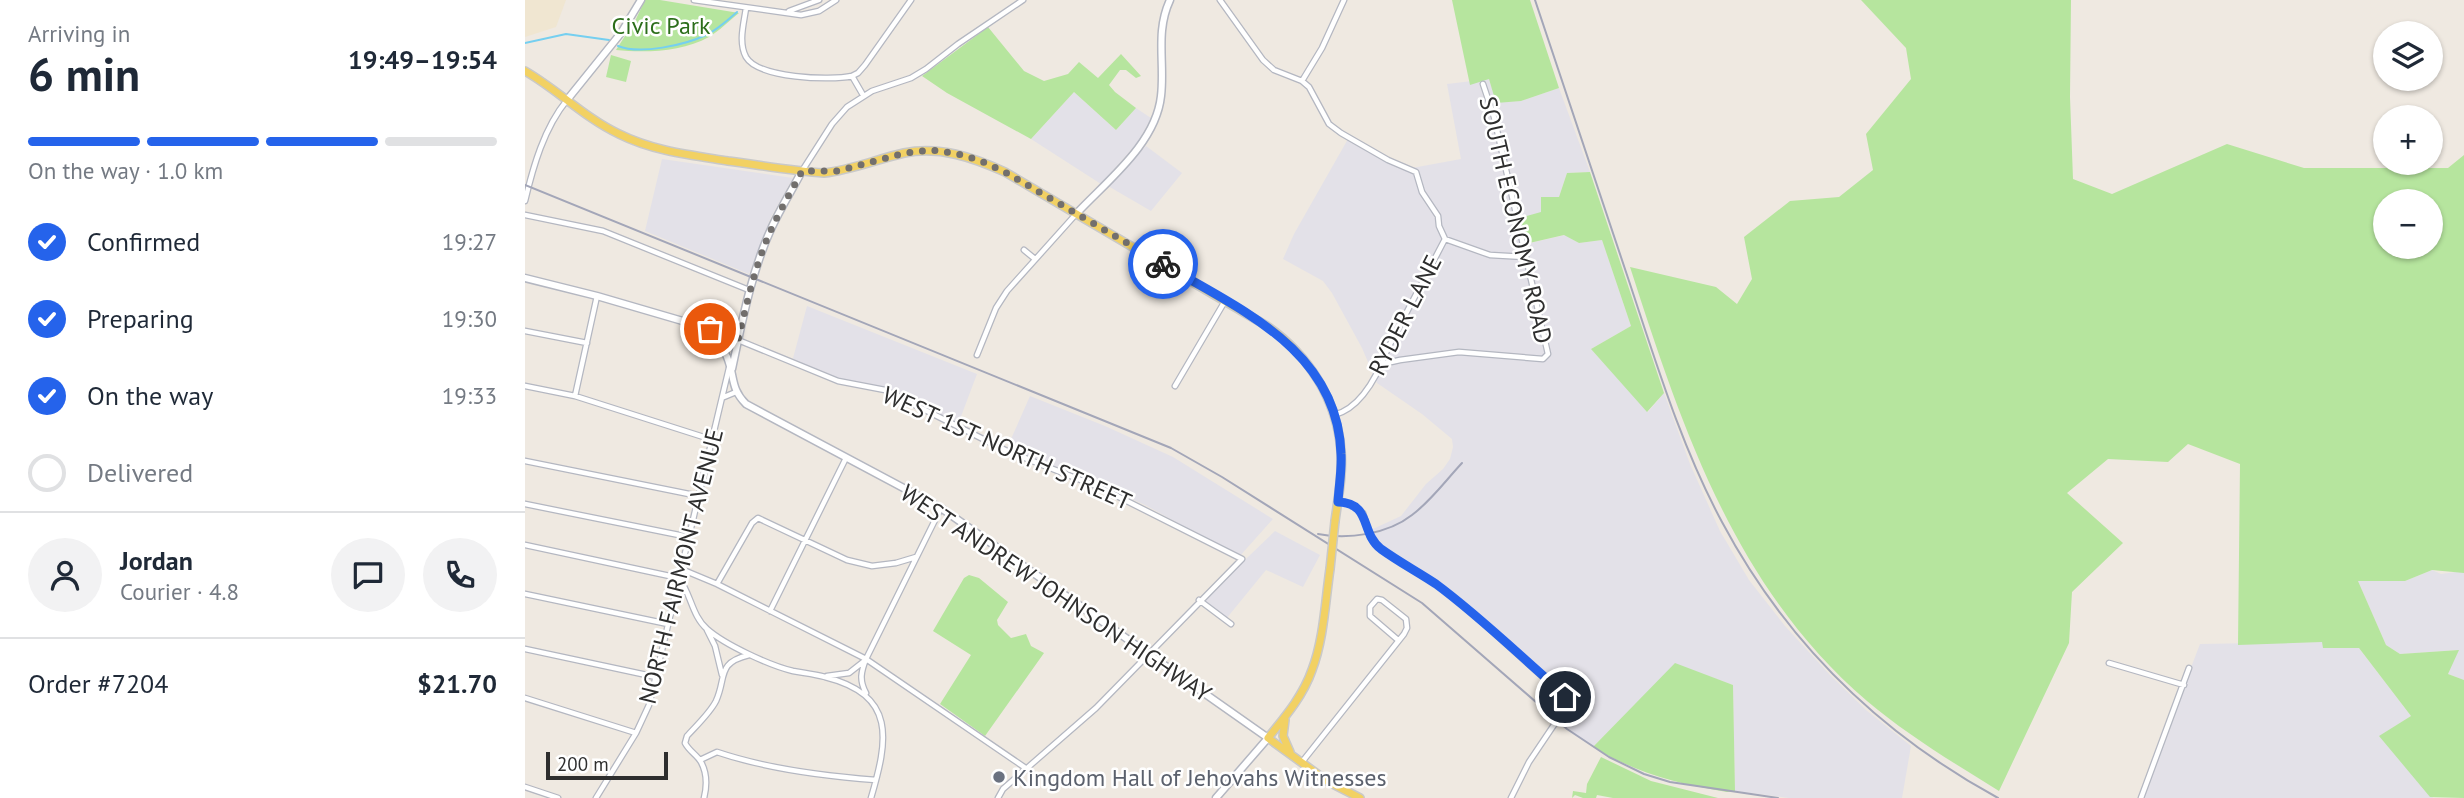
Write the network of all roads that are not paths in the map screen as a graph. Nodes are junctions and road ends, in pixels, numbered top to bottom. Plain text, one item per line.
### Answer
1 (641, 0) edge
2 (694, 0) edge
3 (820, 0) edge
4 (836, 0) edge
5 (911, 0) edge
6 (1023, 0) edge
7 (1170, 0) edge
8 (1220, 0) edge
9 (1344, 0) edge
10 (708, 1) edge
11 (746, 8) junction
12 (785, 12) junction
13 (525, 71) edge
14 (852, 75) junction
15 (1302, 81) junction
16 (1483, 83) dead end
17 (863, 96) junction
18 (567, 100) junction
19 (802, 171) junction
20 (525, 201) edge
21 (1077, 213) junction
22 (525, 215) edge
23 (1445, 239) junction
24 (1024, 250) dead end
25 (1525, 257) junction
26 (1035, 259) junction
27 (525, 278) edge
28 (749, 290) junction
29 (597, 296) junction
30 (1225, 301) junction
31 (706, 330) junction
32 (525, 331) edge
33 (738, 340) junction
34 (587, 343) junction
35 (724, 350) junction
36 (977, 355) dead end
37 (730, 364) junction
38 (1382, 364) junction
39 (731, 375) junction
40 (525, 386) edge
41 (1175, 386) dead end
42 (736, 392) junction
43 (575, 396) junction
44 (724, 397) junction
45 (1334, 415) junction
46 (713, 440) junction
47 (846, 457) junction
48 (525, 461) edge
49 (699, 496) junction
50 (1338, 502) junction
51 (525, 504) edge
52 (941, 508) junction
53 (689, 537) junction
54 (804, 540) junction
55 (525, 545) edge
56 (916, 557) junction
57 (681, 569) junction
58 (679, 578) junction
59 (717, 584) junction
60 (525, 594) edge
61 (1199, 600) junction
62 (770, 611) junction
63 (668, 624) junction
64 (1231, 624) dead end
65 (706, 629) junction
66 (1398, 640) junction
67 (525, 649) edge
68 (750, 654) junction
69 (1148, 654) junction
70 (866, 659) junction
71 (2109, 663) dead end
72 (2189, 668) dead end
73 (722, 675) junction
74 (656, 677) junction
75 (825, 677) junction
76 (2184, 685) junction
77 (866, 694) junction
78 (525, 698) edge
79 (1286, 717) junction
80 (636, 733) junction
81 (1268, 738) junction
82 (1292, 755) junction
83 (700, 760) junction
84 (1302, 762) junction
85 (1027, 769) junction
86 (876, 780) junction
87 (525, 788) edge
88 (558, 798) edge
89 (596, 798) edge
90 (705, 798) edge
91 (871, 798) edge
92 (998, 798) edge
93 (1216, 798) edge
94 (1360, 798) edge
95 (1511, 798) edge
96 (2141, 798) edge

1 - 18 main road
2 - 10 street
3 - 12 street
4 - 12 street
5 - 14 street
6 - 17 street
7 - 21 main road
8 - 15 street
9 - 15 street
10 - 11 street
11 - 12 street
11 - 14 street
13 - 18 main road
14 - 17 street
15 - 23 street, RYDER LANE
16 - 25 street, SOUTH ECONOMY ROAD
17 - 19 street
18 - 19 main road
18 - 20 street
19 - 21 main road
19 - 28 main road
21 - 26 street
21 - 30 main road
22 - 28 street
23 - 25 street
23 - 38 street, RYDER LANE
24 - 26 street
25 - 38 street, SOUTH ECONOMY ROAD
26 - 36 street
27 - 29 main road, WEST 1ST NORTH STREET
28 - 33 main road
29 - 31 main road, WEST 1ST NORTH STREET
29 - 34 street
30 - 41 street
30 - 45 main road
31 - 33 main road, WEST 1ST NORTH STREET
31 - 35 main road
32 - 34 street
33 - 35 main road
33 - 39 main road
33 - 61 street, WEST 1ST NORTH STREET
34 - 43 street
35 - 37 main road
37 - 39 main road
37 - 44 street, NORTH FAIRMONT AVENUE
38 - 45 street, RYDER LANE
39 - 42 main road
40 - 43 street
42 - 44 street
42 - 47 main road, WEST ANDREW JOHNSON HIGHWAY
43 - 46 street
44 - 46 street, NORTH FAIRMONT AVENUE
45 - 50 main road
46 - 49 street, NORTH FAIRMONT AVENUE
47 - 52 main road, WEST ANDREW JOHNSON HIGHWAY
47 - 54 street
48 - 49 street
49 - 53 street, NORTH FAIRMONT AVENUE
50 - 79 main road, bridge
50 - 95 street
51 - 53 street
52 - 56 street
52 - 69 main road, WEST ANDREW JOHNSON HIGHWAY
53 - 57 street, NORTH FAIRMONT AVENUE
54 - 56 street
54 - 59 street
54 - 62 street
55 - 58 street
56 - 70 street
57 - 58 street, NORTH FAIRMONT AVENUE
57 - 59 street
58 - 63 street, NORTH FAIRMONT AVENUE
58 - 65 street
59 - 62 street
60 - 63 street
61 - 64 street
61 - 69 street
62 - 70 street
63 - 74 street, NORTH FAIRMONT AVENUE
65 - 68 street
65 - 73 street
66 - 66 street
66 - 84 street
67 - 74 street
68 - 73 street
68 - 75 street
69 - 81 main road, WEST ANDREW JOHNSON HIGHWAY
69 - 85 street
70 - 75 street
70 - 77 street
70 - 85 street
71 - 76 street
72 - 76 street
73 - 83 street
74 - 80 street, NORTH FAIRMONT AVENUE
75 - 77 street
76 - 96 street
77 - 86 street
78 - 80 street
79 - 81 main road
79 - 82 main road
80 - 89 street, NORTH FAIRMONT AVENUE
81 - 82 main road, WEST ANDREW JOHNSON HIGHWAY
81 - 93 main road
82 - 84 main road, WEST ANDREW JOHNSON HIGHWAY
83 - 86 street
83 - 90 street
84 - 94 main road, WEST ANDREW JOHNSON HIGHWAY
85 - 92 street
86 - 91 street
87 - 88 street

